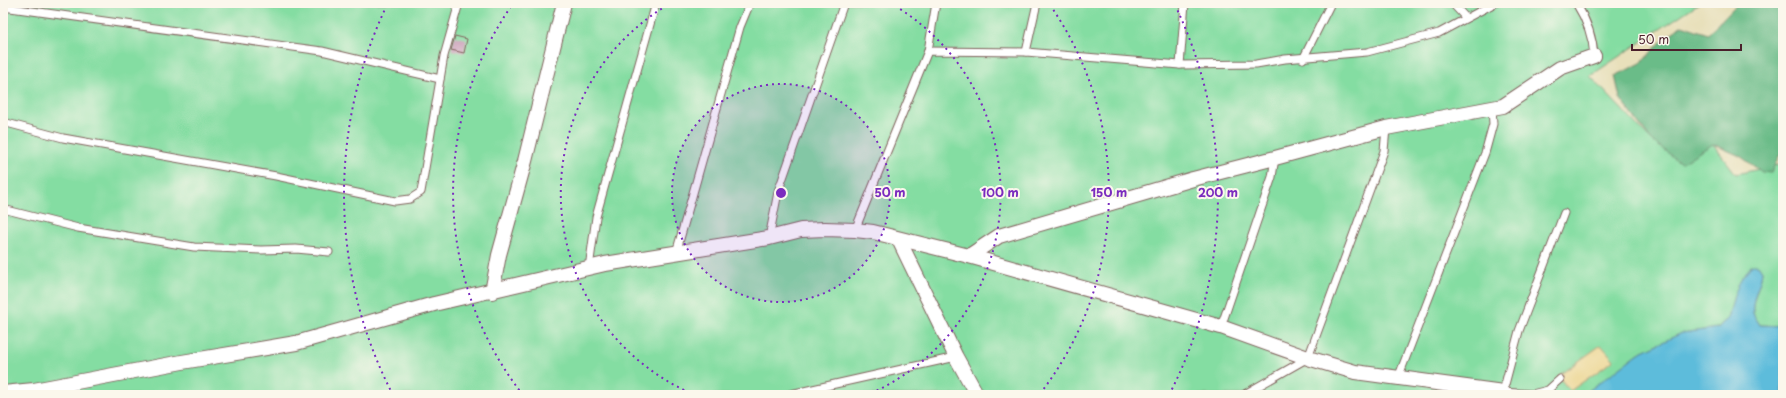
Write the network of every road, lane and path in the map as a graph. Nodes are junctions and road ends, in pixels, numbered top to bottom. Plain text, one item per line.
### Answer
1 (459, 3) edge
2 (564, 3) edge
3 (656, 3) edge
4 (750, 3) edge
5 (844, 3) edge
6 (936, 3) edge
7 (1037, 3) edge
8 (1185, 3) edge
9 (1331, 3) edge
10 (1452, 3) edge
11 (1495, 3) edge
12 (1576, 3) edge
13 (3, 7) edge
14 (1466, 18) junction
15 (928, 51) junction
16 (1026, 52) junction
17 (1594, 56) joint
18 (1303, 59) junction
19 (1180, 65) junction
20 (440, 79) junction
21 (1492, 108) junction
22 (3, 122) edge
23 (1386, 128) junction
24 (1275, 158) junction
25 (3, 209) edge
26 (1564, 213) dead end
27 (855, 230) junction
28 (769, 238) junction
29 (899, 240) junction
30 (329, 252) dead end
31 (676, 253) junction
32 (969, 256) junction
33 (588, 268) junction
34 (492, 292) junction
35 (1222, 327) junction
36 (956, 357) junction
37 (1308, 358) junction
38 (1398, 378) junction
39 (1560, 379) dead end
40 (1503, 392) junction
41 (3, 394) edge
42 (786, 395) edge
43 (977, 395) edge
44 (1243, 395) edge

1 - 20 lane
2 - 34 street
3 - 33 lane
4 - 31 lane
5 - 28 lane
6 - 15 lane
7 - 16 lane
8 - 19 lane
9 - 18 lane
10 - 14 lane
11 - 14 lane
12 - 17 lane
13 - 20 lane
14 - 18 lane
15 - 16 lane
15 - 27 lane
16 - 19 lane
17 - 21 street
18 - 19 lane
20 - 22 lane
21 - 23 street
21 - 38 lane
23 - 24 street
23 - 37 lane
24 - 32 street
24 - 35 lane
25 - 30 lane
26 - 40 lane
27 - 28 street
27 - 29 street
28 - 31 street
29 - 32 street
29 - 36 street
31 - 33 street
32 - 35 street
33 - 34 street
34 - 41 street
35 - 37 street
36 - 42 lane
36 - 43 street
37 - 38 street
37 - 44 lane
38 - 40 street
39 - 40 lane

